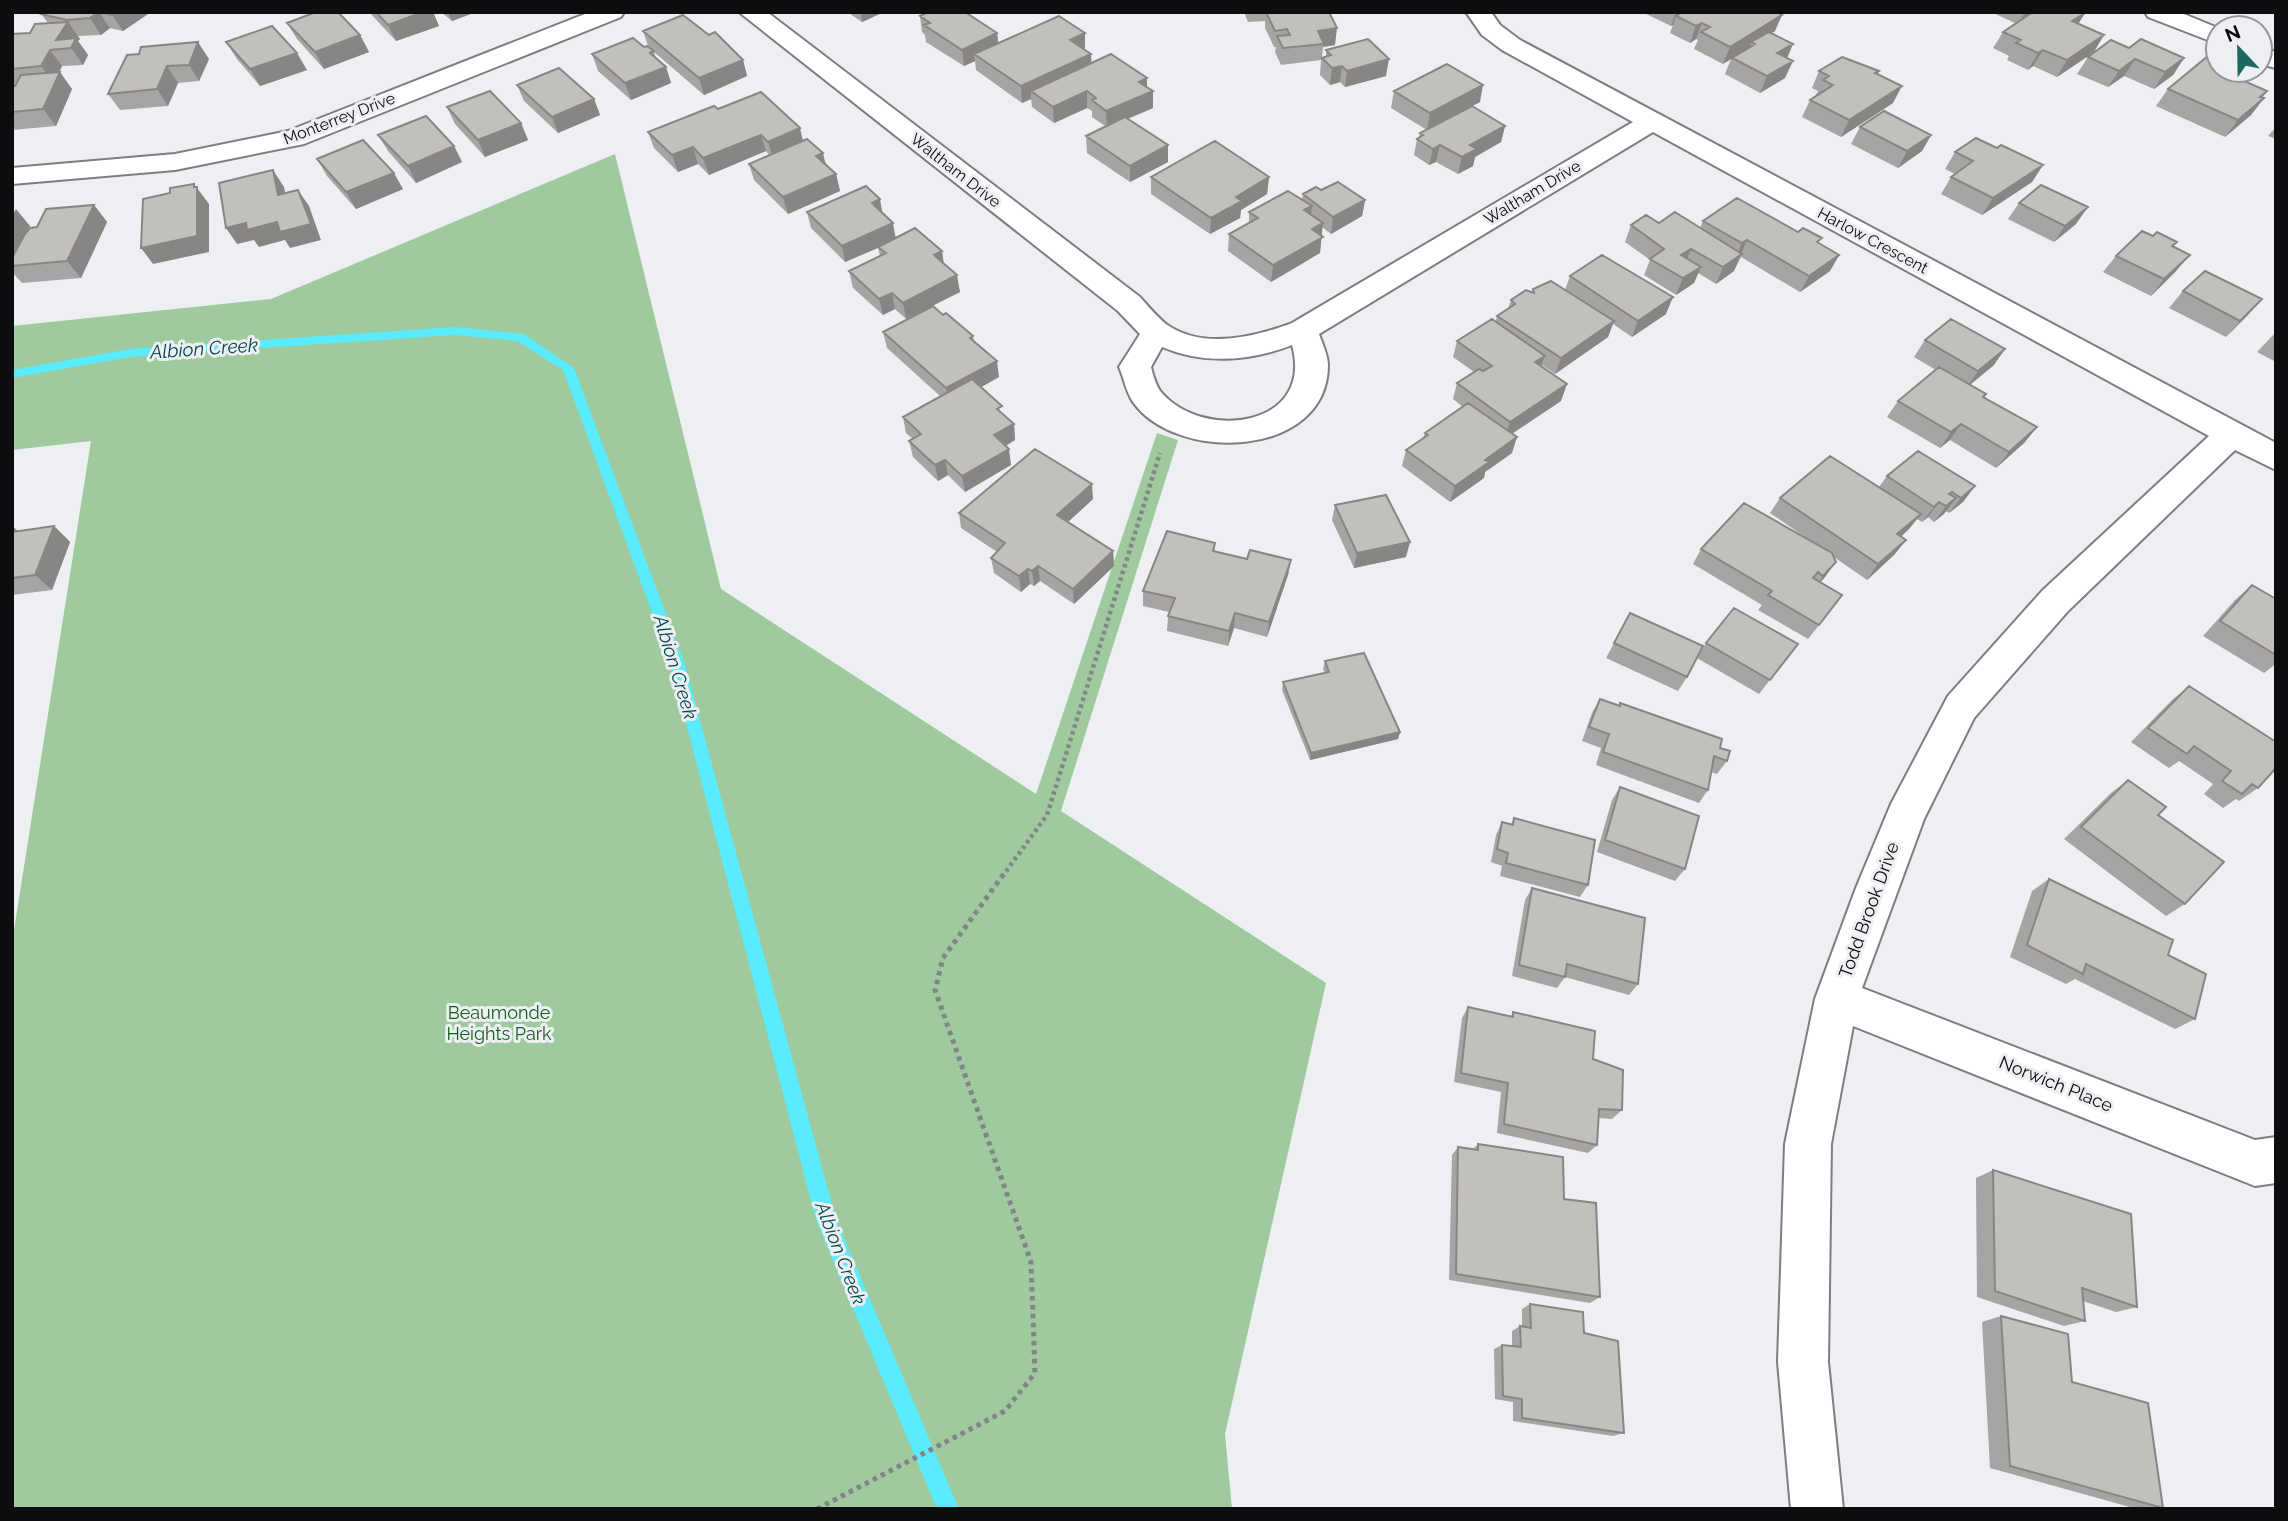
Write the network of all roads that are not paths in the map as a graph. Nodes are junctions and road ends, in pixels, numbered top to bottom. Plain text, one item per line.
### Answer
1 (612, 12) edge
2 (751, 12) edge
3 (1478, 12) edge
4 (2157, 12) edge
5 (2204, 31) edge
6 (1653, 121) junction
7 (12, 176) edge
8 (1303, 330) junction
9 (1156, 332) junction
10 (2232, 434) junction
11 (2276, 458) edge
12 (1837, 999) junction
13 (2276, 1160) edge
14 (1817, 1509) edge

1 - 7 street, Monterrey Drive
2 - 9 street, Waltham Drive
3 - 6 street, Harlow Crescent
4 - 5 street
6 - 8 street, Waltham Drive
6 - 10 street, Harlow Crescent
8 - 9 street, Waltham Drive
8 - 9 street
10 - 11 street, Harlow Crescent
10 - 12 street, Todd Brook Drive
12 - 13 street, Norwich Place
12 - 14 street, Todd Brook Drive

